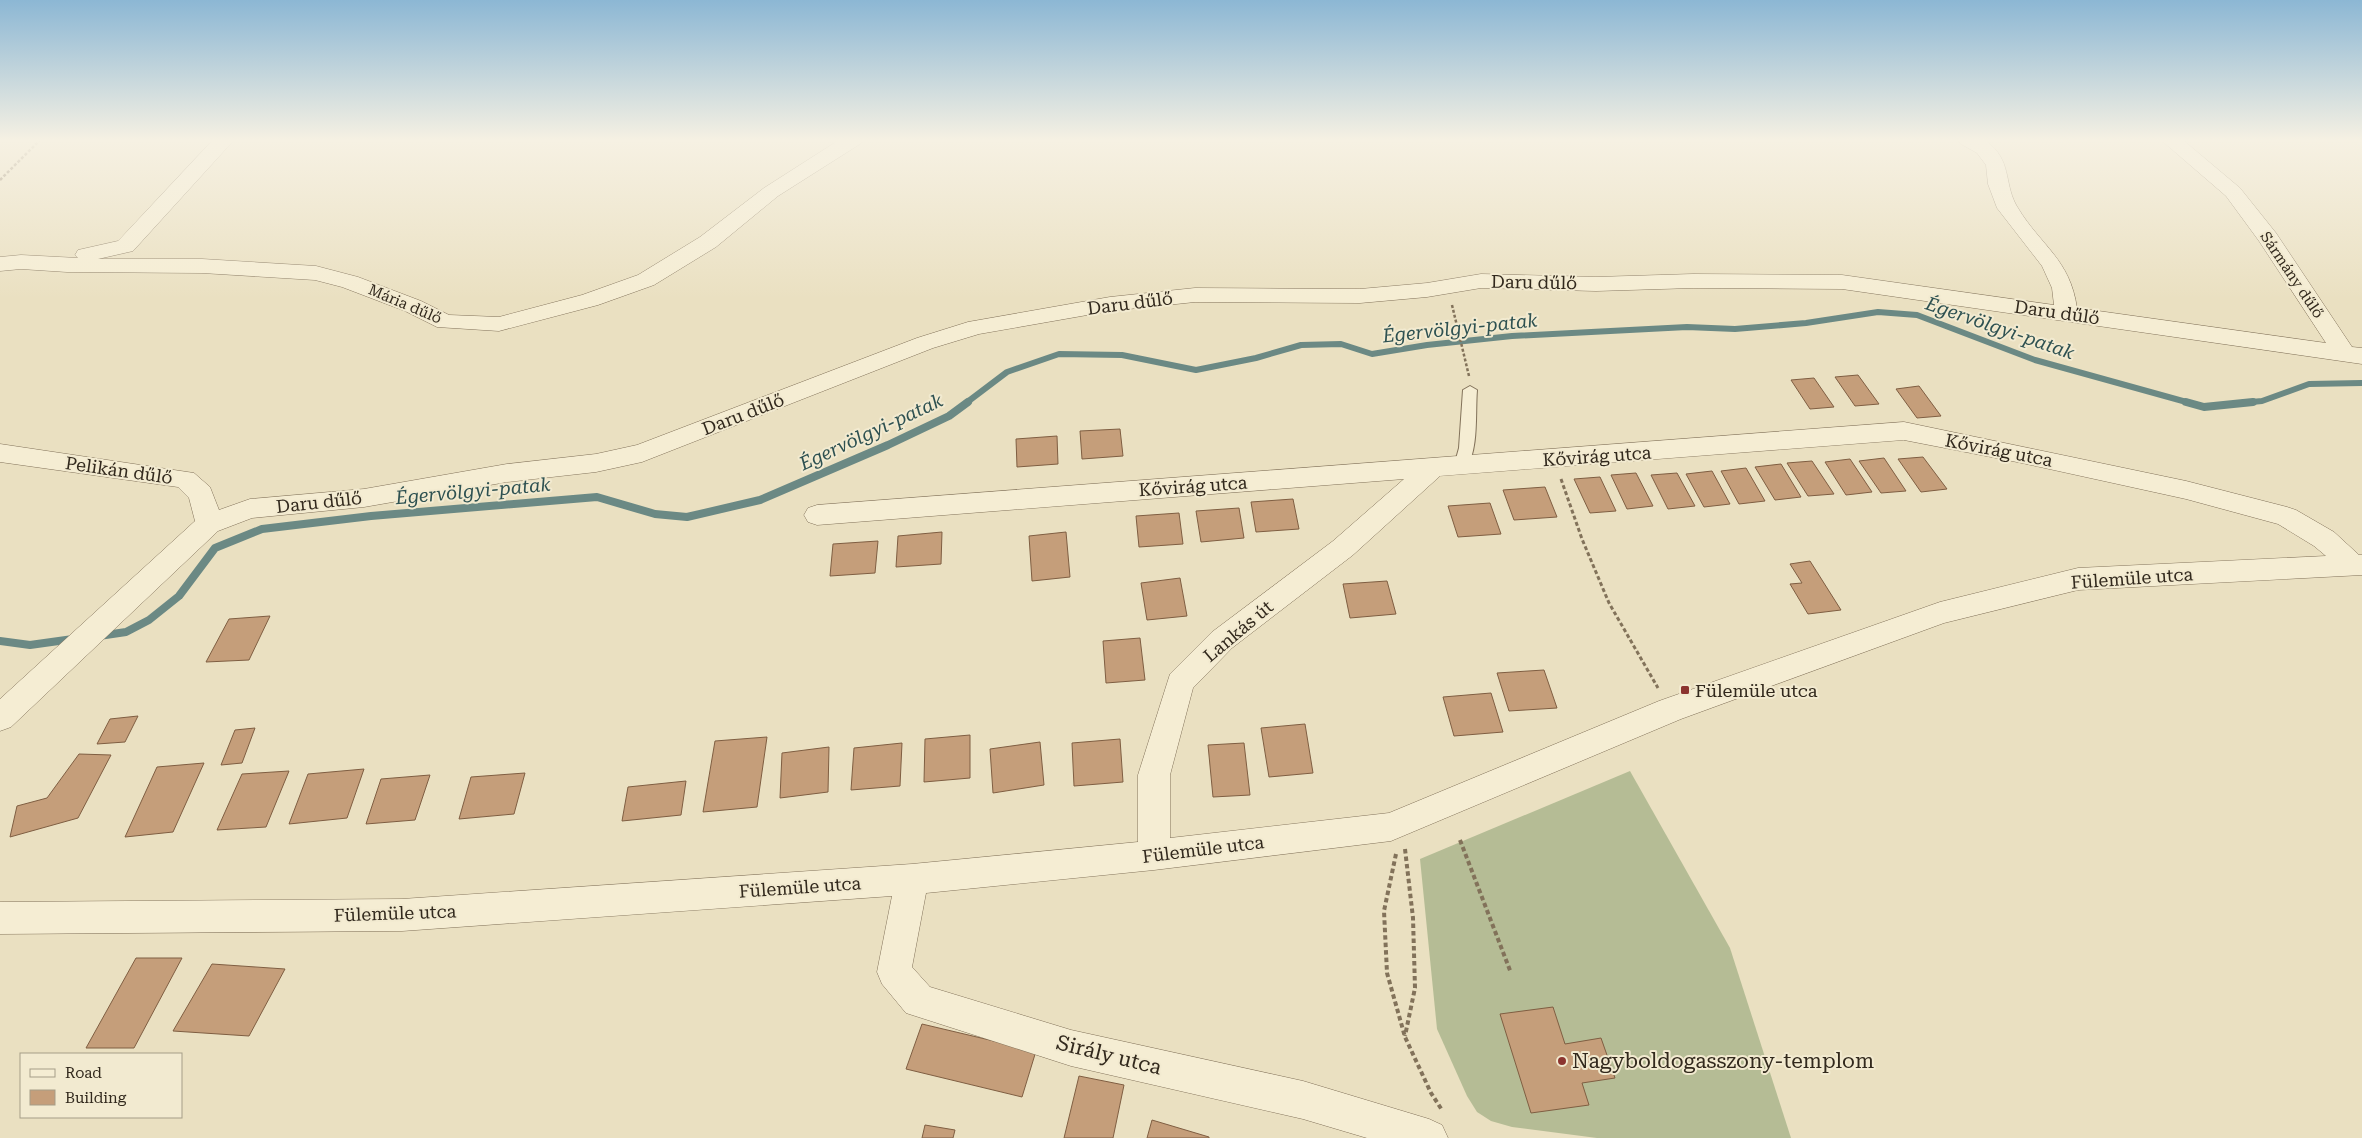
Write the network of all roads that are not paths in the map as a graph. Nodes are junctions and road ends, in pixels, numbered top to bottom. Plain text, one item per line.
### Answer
1 (174, 193) edge
2 (770, 193) edge
3 (2001, 193) edge
4 (2234, 193) edge
5 (0, 264) edge
6 (43, 264) junction
7 (2066, 313) junction
8 (2353, 354) edge
9 (1470, 390) road end
10 (0, 452) edge
11 (1461, 466) junction
12 (1433, 468) junction
13 (817, 515) dead end
14 (209, 524) junction
15 (2357, 565) edge
16 (0, 718) edge
17 (1154, 855) junction
18 (912, 879) junction
19 (0, 918) edge
20 (1437, 1127) edge

1 - 6 street
2 - 6 street, Mária dűlő
3 - 7 street
4 - 8 street, Sármány dűlő
5 - 6 street, Mária dűlő
7 - 8 street, Daru dűlő
7 - 14 street, Daru dűlő
9 - 11 lane
10 - 14 street, Pelikán dűlő
11 - 12 street, Kővirág utca
11 - 15 street, Kővirág utca
12 - 13 street, Kővirág utca
12 - 17 street, Lankás út
14 - 16 street, Daru dűlő
15 - 17 street, Fülemüle utca
17 - 18 street, Fülemüle utca
18 - 19 street, Fülemüle utca
18 - 20 street, Sirály utca

